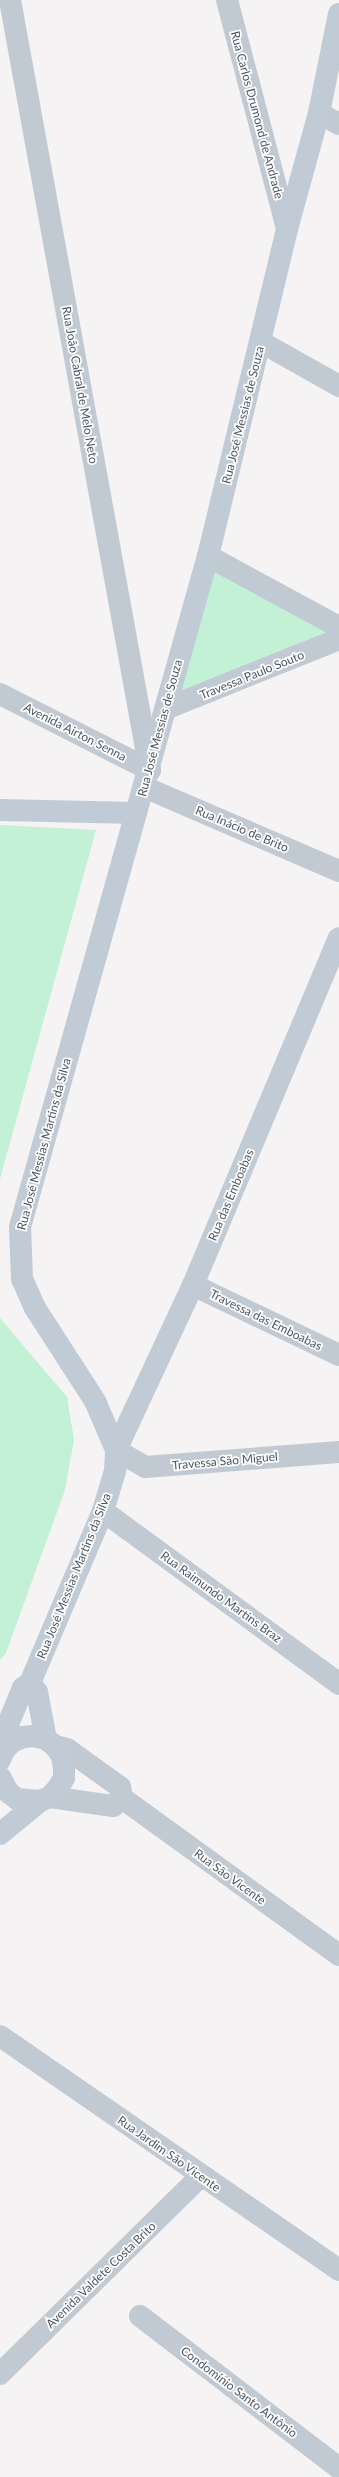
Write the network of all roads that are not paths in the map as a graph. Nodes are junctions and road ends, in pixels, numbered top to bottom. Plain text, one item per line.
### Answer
1 (10, 0) edge
2 (227, 0) edge
3 (339, 14) edge
4 (319, 113) junction
5 (339, 124) edge
6 (287, 229) junction
7 (261, 342) junction
8 (339, 386) edge
9 (208, 556) junction
10 (339, 627) edge
11 (339, 640) edge
12 (0, 694) edge
13 (165, 709) junction
14 (147, 779) junction
15 (0, 810) edge
16 (136, 813) junction
17 (339, 871) edge
18 (339, 938) edge
19 (194, 1285) junction
20 (339, 1355) edge
21 (337, 1449) edge
22 (116, 1450) junction
23 (103, 1511) junction
24 (30, 1683) junction
25 (339, 1684) edge
26 (51, 1743) junction
27 (2, 1755) edge
28 (0, 1777) edge
29 (122, 1798) junction
30 (45, 1799) junction
31 (0, 1834) edge
32 (339, 1955) edge
33 (0, 2036) edge
34 (202, 2176) junction
35 (339, 2270) edge
36 (140, 2316) dead end
37 (0, 2374) edge
38 (339, 2468) edge

1 - 14 street, Rua João Cabral de Melo Neto
2 - 6 street, Rua Carlos Drumond de Andrade
3 - 4 street, Rua José Messias de Souza
4 - 5 street
4 - 6 street, Rua José Messias de Souza
6 - 7 street, Rua José Messias de Souza
7 - 8 street
7 - 9 street, Rua José Messias de Souza
9 - 10 street
9 - 13 street, Rua José Messias de Souza
11 - 13 street, Travessa Paulo Souto
12 - 14 street, Avenida Airton Senna
13 - 14 street, Rua José Messias de Souza
14 - 16 street, Rua José Messias de Souza
14 - 17 street, Rua Inácio de Brito
15 - 16 street
16 - 22 street, Rua José Messias Martins da Silva
18 - 19 street, Rua das Emboabas
19 - 20 street, Travessa das Emboabas
19 - 22 street, Rua das Emboabas
21 - 22 street, Travessa São Miguel
22 - 23 street, Rua José Messias Martins da Silva
23 - 24 street, Rua José Messias Martins da Silva
23 - 25 street, Rua Raimundo Martins Braz
24 - 26 street
24 - 27 street
26 - 27 street
26 - 29 street, Rua São Vicente
26 - 30 street
28 - 30 street
29 - 30 street
29 - 32 street, Rua São Vicente
30 - 31 street
33 - 34 street, Rua Jardim São Vicente
34 - 35 street, Rua Jardim São Vicente
34 - 37 street, Avenida Valdete Costa Brito
36 - 38 street, Condomínio Santo Antônio

